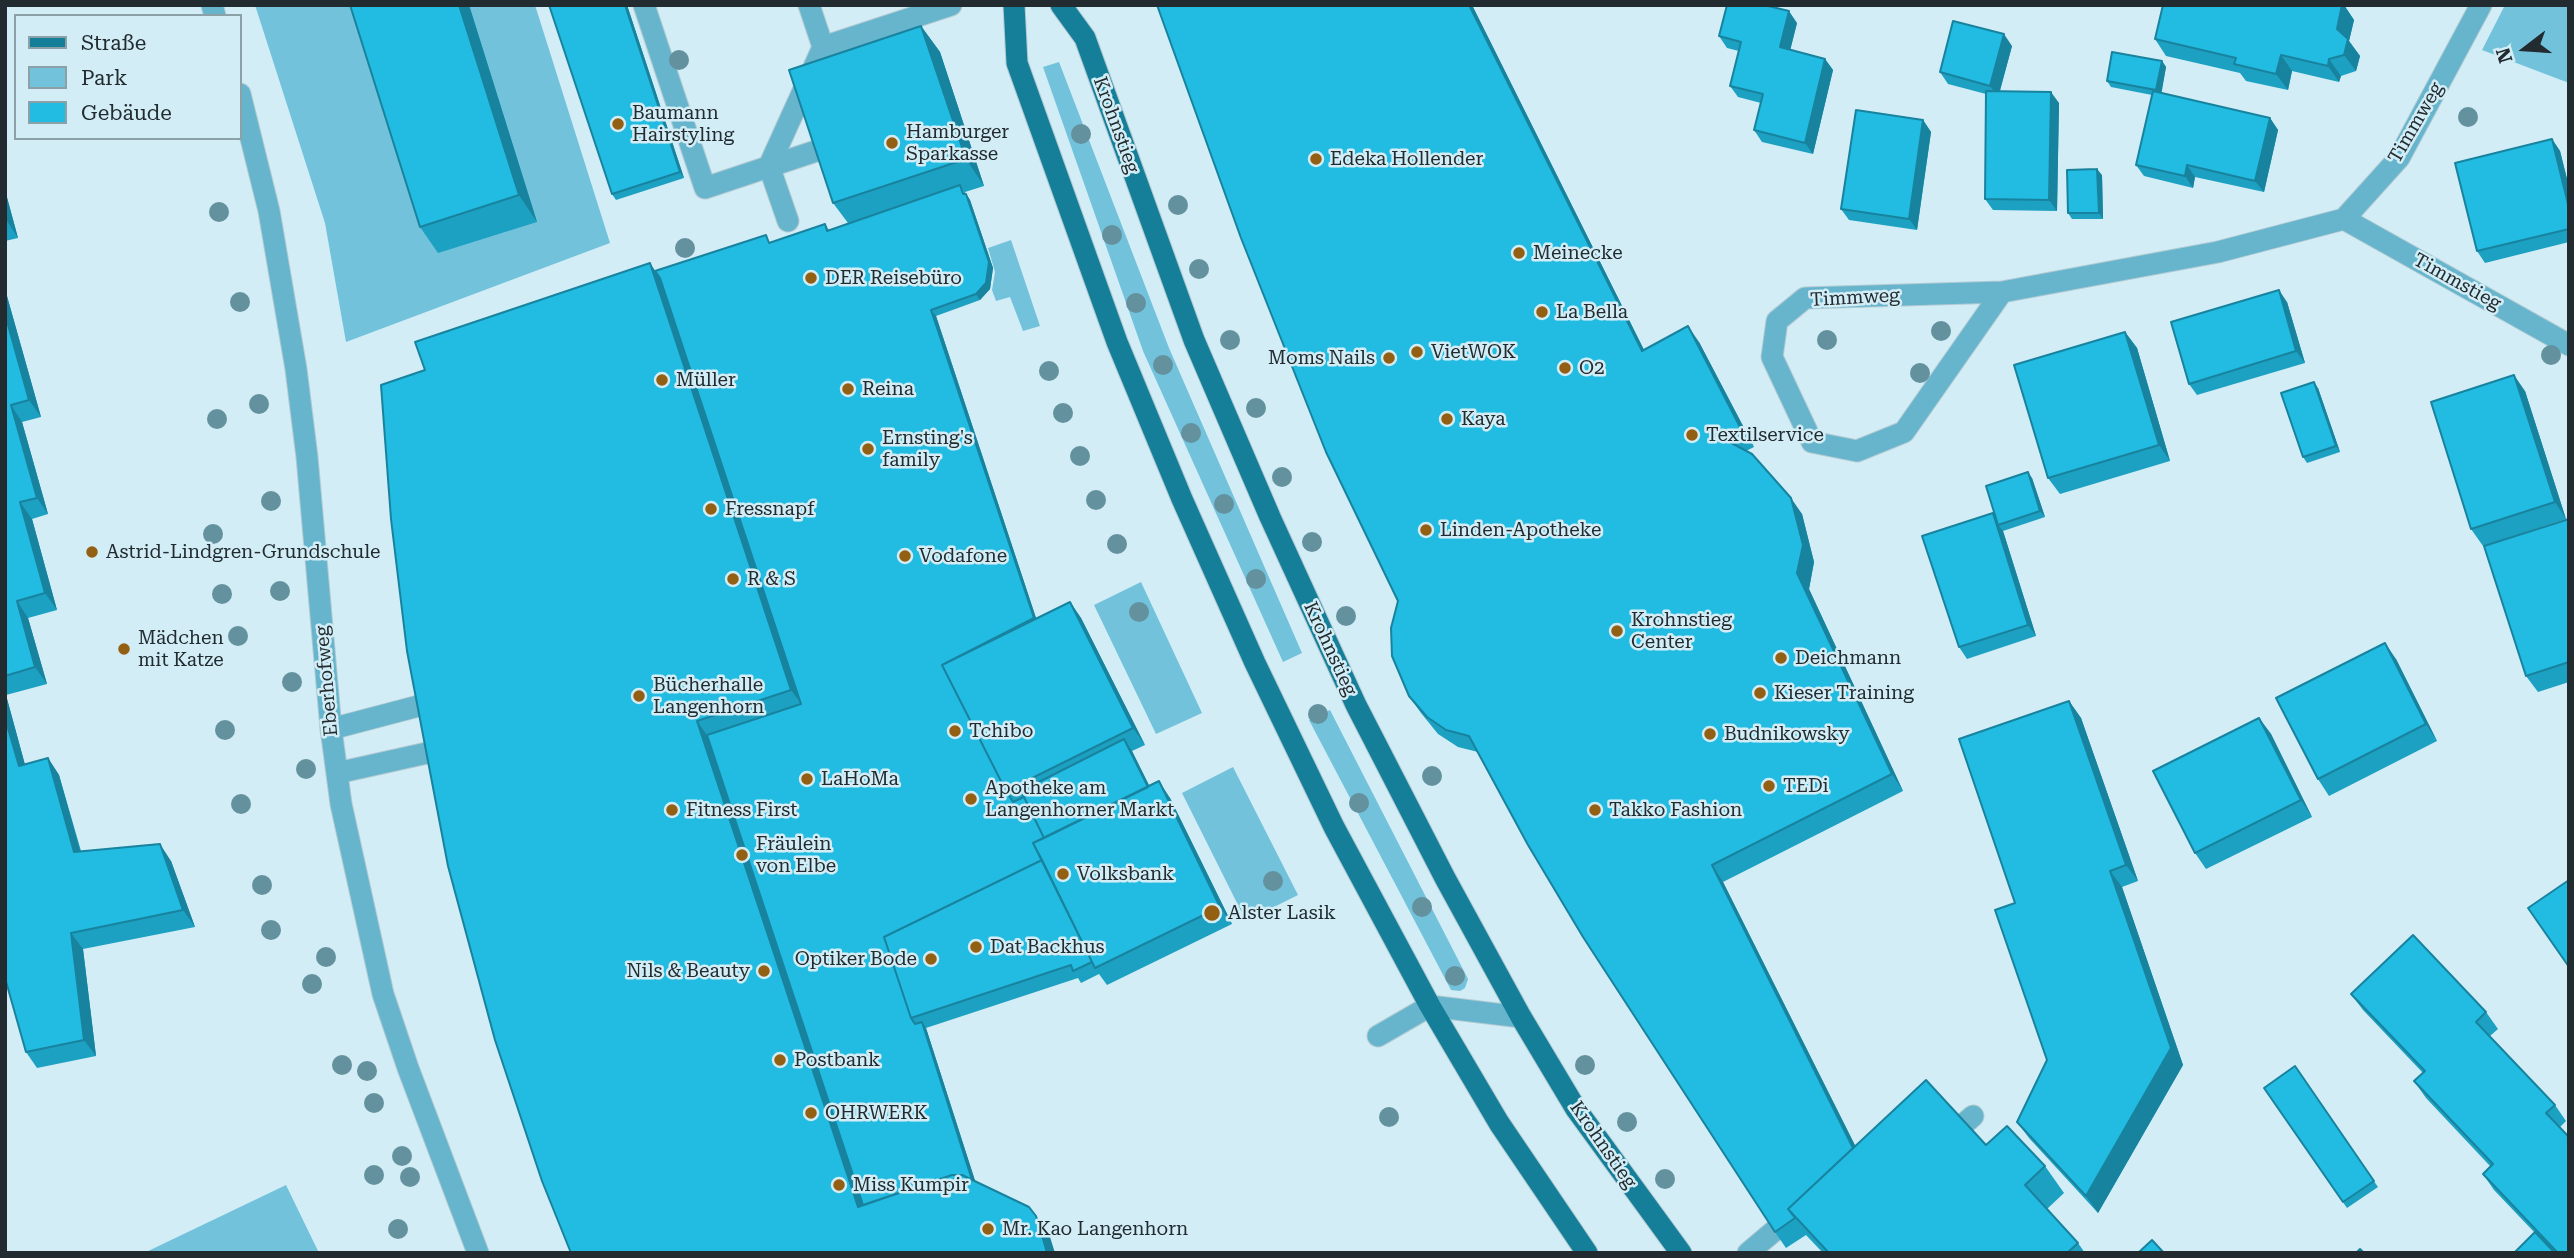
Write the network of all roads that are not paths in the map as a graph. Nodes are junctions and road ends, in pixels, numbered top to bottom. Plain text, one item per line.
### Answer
1 (644, 5) edge
2 (809, 5) edge
3 (951, 5) edge
4 (1014, 5) edge
5 (1061, 5) edge
6 (2481, 5) edge
7 (823, 47) junction
8 (242, 102) edge
9 (825, 148) edge
10 (769, 166) junction
11 (2344, 219) junction
12 (788, 221) dead end
13 (2001, 292) junction
14 (2569, 345) edge
15 (426, 704) edge
16 (331, 729) junction
17 (436, 751) edge
18 (337, 773) junction
19 (1430, 1006) junction
20 (1521, 1017) junction
21 (1378, 1036) dead end
22 (1973, 1116) dead end
23 (1931, 1152) edge
24 (1774, 1231) edge
25 (478, 1253) edge
26 (1587, 1253) edge
27 (1681, 1253) edge
28 (1748, 1253) edge

1 - 10 street
2 - 7 street
3 - 7 street
4 - 19 main road
5 - 20 main road, Krohnstieg
6 - 11 street, Timmweg
7 - 10 street
8 - 16 street, Eberhofweg
9 - 10 street
10 - 12 street
11 - 13 street, Timmweg
11 - 14 street, Timmstieg
13 - 13 street, Timmweg
15 - 16 street
16 - 18 street, Eberhofweg
17 - 18 street
18 - 25 street, Eberhofweg
19 - 20 street
19 - 21 street
19 - 26 main road
20 - 27 main road, Krohnstieg
22 - 23 street
24 - 28 street

